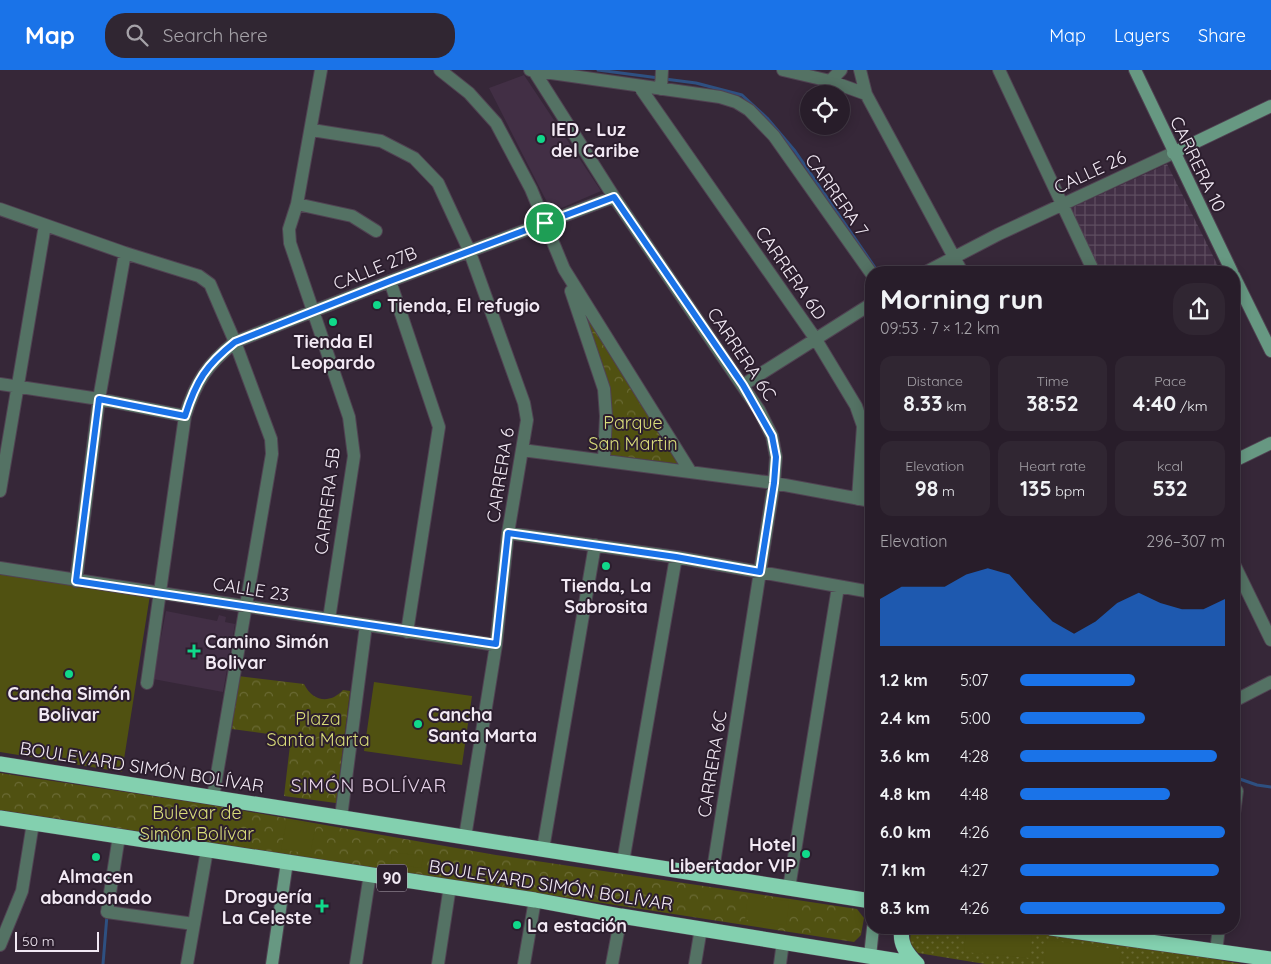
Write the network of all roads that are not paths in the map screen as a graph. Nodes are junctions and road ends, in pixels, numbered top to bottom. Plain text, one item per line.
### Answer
1 (321, 70) edge
2 (440, 70) edge
3 (530, 70) edge
4 (783, 70) edge
5 (841, 70) edge
6 (860, 70) edge
7 (999, 70) edge
8 (1135, 70) edge
9 (558, 72) edge
10 (661, 78) edge
11 (830, 82) junction
12 (639, 86) junction
13 (866, 94) junction
14 (1271, 106) edge
15 (312, 130) junction
16 (1173, 153) junction
17 (614, 197) junction
18 (297, 204) junction
19 (1062, 204) junction
20 (0, 209) edge
21 (545, 223) junction
22 (45, 225) junction
23 (376, 230) dead end
24 (469, 250) junction
25 (125, 253) junction
26 (954, 257) junction
27 (866, 266) edge
28 (937, 266) edge
29 (959, 266) edge
30 (1091, 266) edge
31 (1229, 266) edge
32 (564, 269) junction
33 (390, 281) junction
34 (1240, 288) edge
35 (865, 308) edge
36 (313, 312) junction
37 (815, 338) junction
38 (235, 342) junction
39 (1271, 351) edge
40 (0, 384) edge
41 (743, 385) junction
42 (18, 387) junction
43 (99, 399) junction
44 (185, 416) junction
45 (1271, 442) edge
46 (522, 450) junction
47 (1240, 457) edge
48 (604, 459) junction
49 (690, 471) junction
50 (774, 483) junction
51 (0, 491) edge
52 (858, 499) junction
53 (865, 500) edge
54 (508, 533) junction
55 (595, 544) junction
56 (676, 557) junction
57 (0, 568) edge
58 (760, 572) junction
59 (1240, 576) edge
60 (76, 581) junction
61 (838, 587) junction
62 (865, 591) edge
63 (159, 592) junction
64 (244, 606) junction
65 (329, 619) junction
66 (366, 625) junction
67 (407, 632) junction
68 (1271, 640) edge
69 (496, 644) junction
70 (1271, 682) edge
71 (147, 683) dead end
72 (1240, 698) edge
73 (0, 764) edge
74 (212, 797) junction
75 (340, 817) junction
76 (0, 818) edge
77 (33, 823) junction
78 (119, 836) junction
79 (465, 837) junction
80 (543, 849) junction
81 (207, 850) junction
82 (287, 862) junction
83 (623, 862) junction
84 (370, 874) junction
85 (712, 876) junction
86 (450, 886) junction
87 (789, 888) junction
88 (535, 900) junction
89 (865, 900) edge
90 (621, 916) junction
91 (194, 924) junction
92 (701, 928) junction
93 (872, 934) edge
94 (903, 934) edge
95 (1134, 934) edge
96 (1218, 934) edge
97 (783, 942) junction
98 (0, 945) edge
99 (1216, 951) junction
100 (1271, 959) edge
101 (869, 960) edge
102 (187, 964) edge
103 (272, 964) edge
104 (356, 964) edge
105 (438, 964) edge
106 (524, 964) edge
107 (612, 964) edge
108 (695, 964) edge
109 (780, 964) edge
110 (917, 964) edge

1 - 15 street, CARRERA 5B
2 - 21 street
3 - 9 street, CARRERA 7
3 - 17 street, CARRERA 6C
4 - 11 street
5 - 11 street
6 - 13 street
7 - 19 street
8 - 16 street, CARRERA 10
9 - 12 street, CARRERA 7
10 - 12 street, CARRERA 7
10 - 27 street, CARRERA 7
11 - 13 street
12 - 37 street, CARRERA 6D
13 - 26 street
14 - 16 street, CALLE 26
15 - 18 street, CARRERA 5B
15 - 24 street, CARRERA 6
16 - 19 street, CALLE 26
16 - 31 street, CARRERA 10
17 - 21 street, CALLE 27B
17 - 41 street, CARRERA 6C
18 - 23 street
18 - 36 street, CARRERA 5B
19 - 26 street, CALLE 26
19 - 30 street
20 - 22 street
21 - 24 street, CALLE 27B
21 - 32 street
22 - 25 street
22 - 42 street
24 - 33 street, CALLE 27B
24 - 46 street, CARRERA 6
25 - 38 street
25 - 43 street
26 - 28 street, CALLE 26
26 - 29 street
32 - 48 street
32 - 49 street
33 - 36 street, CALLE 27B
33 - 67 street
34 - 39 street, CARRERA 10
35 - 37 street
36 - 38 street, CALLE 27B
36 - 65 street, CARRERA 5B
37 - 41 street
37 - 52 street, CARRERA 6D
38 - 44 street, CALLE 27B
38 - 64 street
40 - 42 street
41 - 50 street, CARRERA 6C
42 - 43 street
42 - 51 street
43 - 44 street
43 - 60 street
44 - 63 street, CALLE 27B
45 - 47 street
46 - 48 street
46 - 54 street, CARRERA 6
48 - 49 street
49 - 50 street
50 - 52 street
50 - 58 street, CARRERA 6C
52 - 53 street
54 - 55 street
54 - 69 street, CARRERA 6
55 - 56 street
55 - 80 street
56 - 58 street
56 - 83 street
57 - 60 street, CALLE 23
58 - 61 street
58 - 85 street, CARRERA 6C
59 - 68 street
60 - 63 street, CALLE 23
61 - 62 street
61 - 87 street
63 - 64 street, CALLE 23
63 - 71 street, CALLE 27B
64 - 65 street, CALLE 23
64 - 74 street
65 - 66 street, CALLE 23
66 - 67 street, CALLE 23
66 - 75 street
67 - 69 street, CALLE 23
69 - 79 street, CARRERA 6
70 - 72 street
73 - 74 highway, BOULEVARD SIMÓN BOLÍVAR
74 - 75 highway, BOULEVARD SIMÓN BOLÍVAR
75 - 79 highway, BOULEVARD SIMÓN BOLÍVAR
76 - 77 highway, BOULEVARD SIMÓN BOLÍVAR / 90
77 - 78 highway, BOULEVARD SIMÓN BOLÍVAR / 90
77 - 98 street
78 - 81 highway, BOULEVARD SIMÓN BOLÍVAR / 90
78 - 91 street
79 - 80 highway, BOULEVARD SIMÓN BOLÍVAR
80 - 83 highway, BOULEVARD SIMÓN BOLÍVAR
81 - 82 highway, BOULEVARD SIMÓN BOLÍVAR / 90
81 - 91 street
82 - 84 highway, BOULEVARD SIMÓN BOLÍVAR / 90
82 - 103 street
83 - 85 highway, BOULEVARD SIMÓN BOLÍVAR
84 - 86 highway, BOULEVARD SIMÓN BOLÍVAR / 90
84 - 104 street
85 - 87 highway, BOULEVARD SIMÓN BOLÍVAR
86 - 88 highway, BOULEVARD SIMÓN BOLÍVAR / 90
86 - 105 street
87 - 89 highway, BOULEVARD SIMÓN BOLÍVAR
88 - 90 highway, BOULEVARD SIMÓN BOLÍVAR / 90
88 - 106 street
90 - 92 highway, BOULEVARD SIMÓN BOLÍVAR / 90
90 - 107 street
91 - 102 street
92 - 97 highway, BOULEVARD SIMÓN BOLÍVAR / 90
92 - 108 street
93 - 101 street
94 - 110 highway
95 - 99 highway
96 - 99 street
97 - 101 highway, BOULEVARD SIMÓN BOLÍVAR / 90
97 - 109 street
99 - 100 highway
101 - 110 highway, BOULEVARD SIMÓN BOLÍVAR / 90

